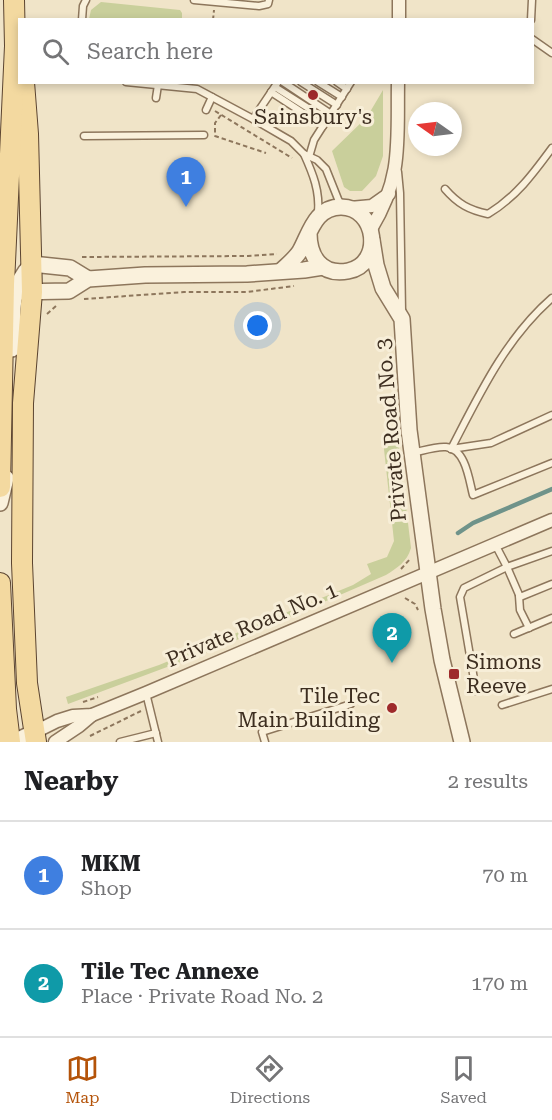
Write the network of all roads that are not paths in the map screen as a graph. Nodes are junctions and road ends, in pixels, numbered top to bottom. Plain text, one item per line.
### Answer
1 (15, 0) edge
2 (86, 0) edge
3 (194, 0) edge
4 (269, 0) edge
5 (399, 0) edge
6 (532, 0) edge
7 (82, 18) edge
8 (399, 18) edge
9 (531, 18) edge
10 (534, 40) edge
11 (552, 52) edge
12 (17, 53) edge
13 (24, 84) edge
14 (147, 84) edge
15 (285, 84) edge
16 (304, 84) edge
17 (321, 84) edge
18 (398, 84) edge
19 (158, 85) junction
20 (349, 86) edge
21 (274, 87) edge
22 (212, 97) junction
23 (156, 98) dead end
24 (342, 98) junction
25 (337, 105) junction
26 (207, 109) road end
27 (253, 119) junction
28 (327, 120) junction
29 (204, 135) dead end
30 (84, 136) dead end
31 (552, 148) edge
32 (307, 155) junction
33 (397, 165) junction
34 (445, 189) dead end
35 (389, 194) junction
36 (346, 207) junction
37 (318, 216) junction
38 (309, 232) junction
39 (372, 235) junction
40 (32, 264) junction
41 (323, 267) junction
42 (356, 268) junction
43 (280, 271) junction
44 (88, 279) junction
45 (383, 288) junction
46 (16, 290) junction
47 (552, 298) edge
48 (402, 319) junction
49 (552, 415) edge
50 (451, 449) junction
51 (412, 453) junction
52 (552, 463) edge
53 (0, 487) edge
54 (0, 503) edge
55 (551, 523) edge
56 (496, 546) junction
57 (552, 551) edge
58 (507, 567) junction
59 (428, 572) junction
60 (0, 583) edge
61 (552, 584) edge
62 (519, 596) junction
63 (552, 618) edge
64 (529, 628) junction
65 (514, 634) dead end
66 (552, 689) edge
67 (476, 691) dead end
68 (146, 693) junction
69 (351, 704) dead end
70 (502, 705) dead end
71 (92, 715) junction
72 (156, 733) junction
73 (35, 737) edge
74 (12, 742) edge
75 (54, 742) edge
76 (120, 742) edge
77 (158, 742) edge
78 (265, 742) edge
79 (462, 742) edge

1 - 12 main road
2 - 7 lane
3 - 4 lane
5 - 8 street
6 - 9 lane
10 - 11 lane
12 - 46 main road
13 - 40 main road
14 - 19 lane
15 - 28 lane
16 - 25 lane
17 - 24 lane
18 - 33 street
19 - 22 lane
19 - 23 lane
20 - 24 lane
21 - 27 lane
21 - 28 lane
22 - 26 lane
22 - 27 lane
24 - 25 lane
25 - 28 lane
27 - 32 lane
28 - 32 lane
29 - 30 lane
31 - 34 lane
32 - 36 lane
32 - 37 lane
33 - 35 street
33 - 48 lane
35 - 36 street
35 - 39 street
36 - 37 street
36 - 39 street
37 - 38 street
38 - 41 street
38 - 43 street
39 - 42 street
39 - 45 street, Private Road No. 3
40 - 44 street
40 - 46 main road
41 - 42 street
41 - 43 street
42 - 45 street, Private Road No. 3
43 - 44 street
44 - 46 street
45 - 48 street, Private Road No. 3
46 - 53 main road
46 - 54 street
46 - 73 main road
47 - 50 lane
48 - 51 street, Private Road No. 3
49 - 50 lane
50 - 51 lane
50 - 52 lane
51 - 59 street, Private Road No. 3
55 - 56 street, Private Road No. 1
56 - 58 lane
56 - 59 street, Private Road No. 1
57 - 58 lane
58 - 62 lane
58 - 67 lane
59 - 68 street, Private Road No. 1
59 - 79 street, Private Road No. 3
60 - 74 main road
61 - 62 lane
62 - 64 lane
63 - 64 lane
64 - 65 lane
66 - 70 lane
68 - 71 street, Private Road No. 1
68 - 72 lane
69 - 78 lane
71 - 73 street, Private Road No. 1
71 - 75 street, Private Road No. 1
72 - 76 lane
72 - 77 lane
73 - 74 street, Private Road No. 1

